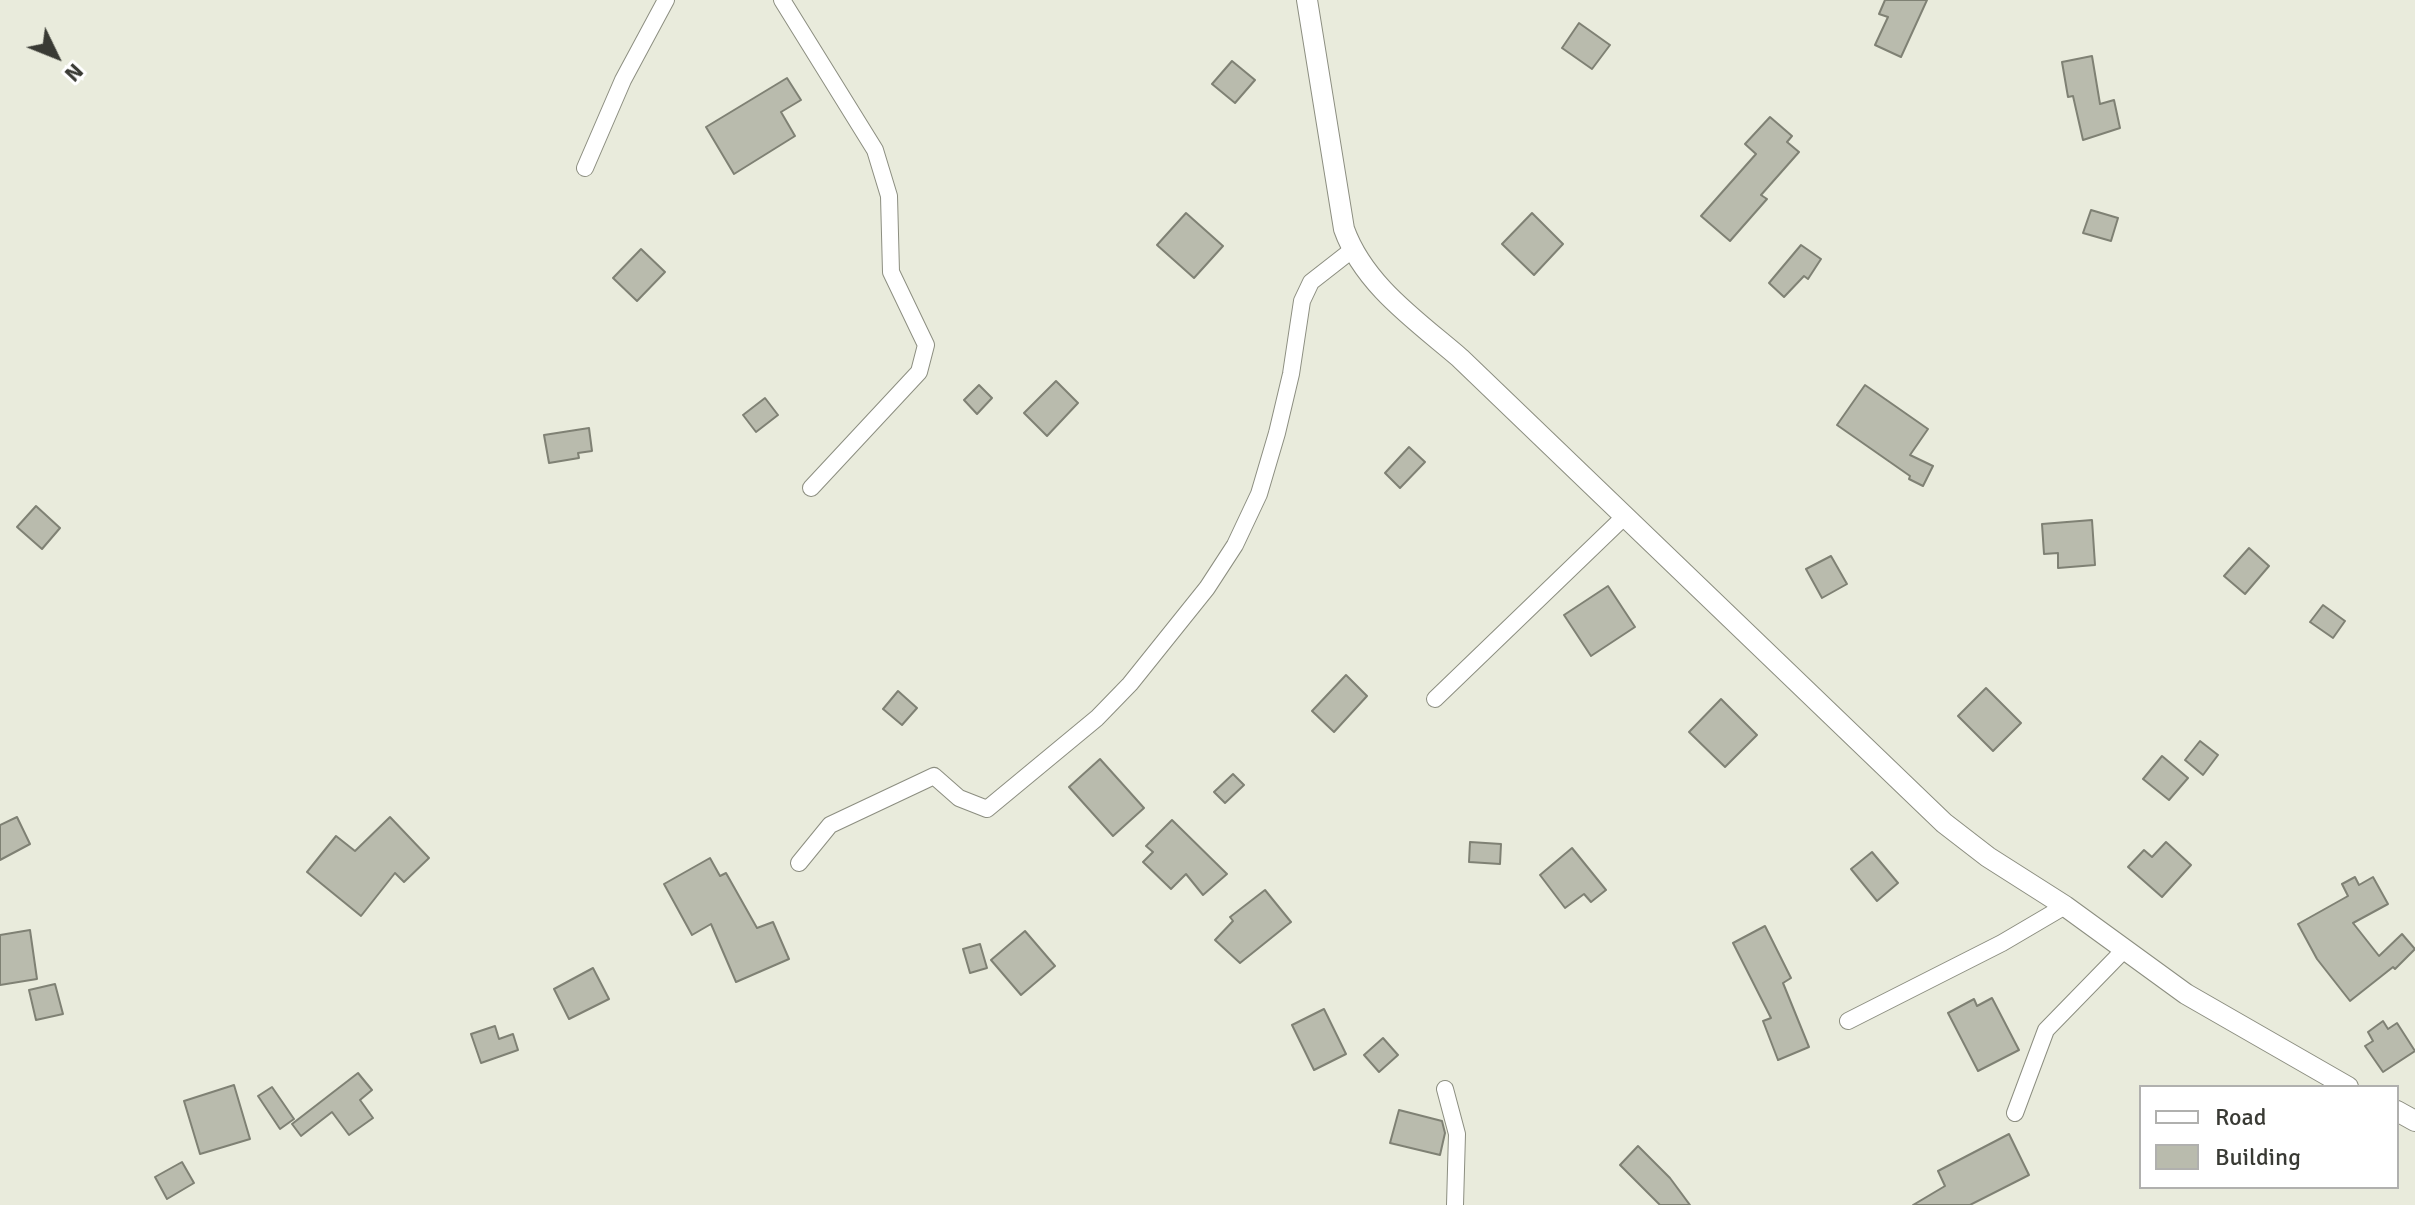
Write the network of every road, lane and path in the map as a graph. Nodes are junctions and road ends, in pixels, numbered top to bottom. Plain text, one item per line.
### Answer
1 (666, 0) edge
2 (782, 0) edge
3 (1307, 0) edge
4 (585, 168) dead end
5 (1352, 250) junction
6 (811, 488) dead end
7 (1625, 516) junction
8 (1435, 699) dead end
9 (799, 863) dead end
10 (2065, 906) junction
11 (2124, 950) junction
12 (1848, 1021) dead end
13 (2345, 1085) edge
14 (1445, 1089) dead end
15 (2015, 1113) dead end
16 (1455, 1205) edge

1 - 4 street
2 - 6 street
3 - 5 street
5 - 7 street
5 - 9 street
7 - 8 street
7 - 10 street
10 - 11 street
10 - 12 street
11 - 13 street
11 - 15 street
14 - 16 street

